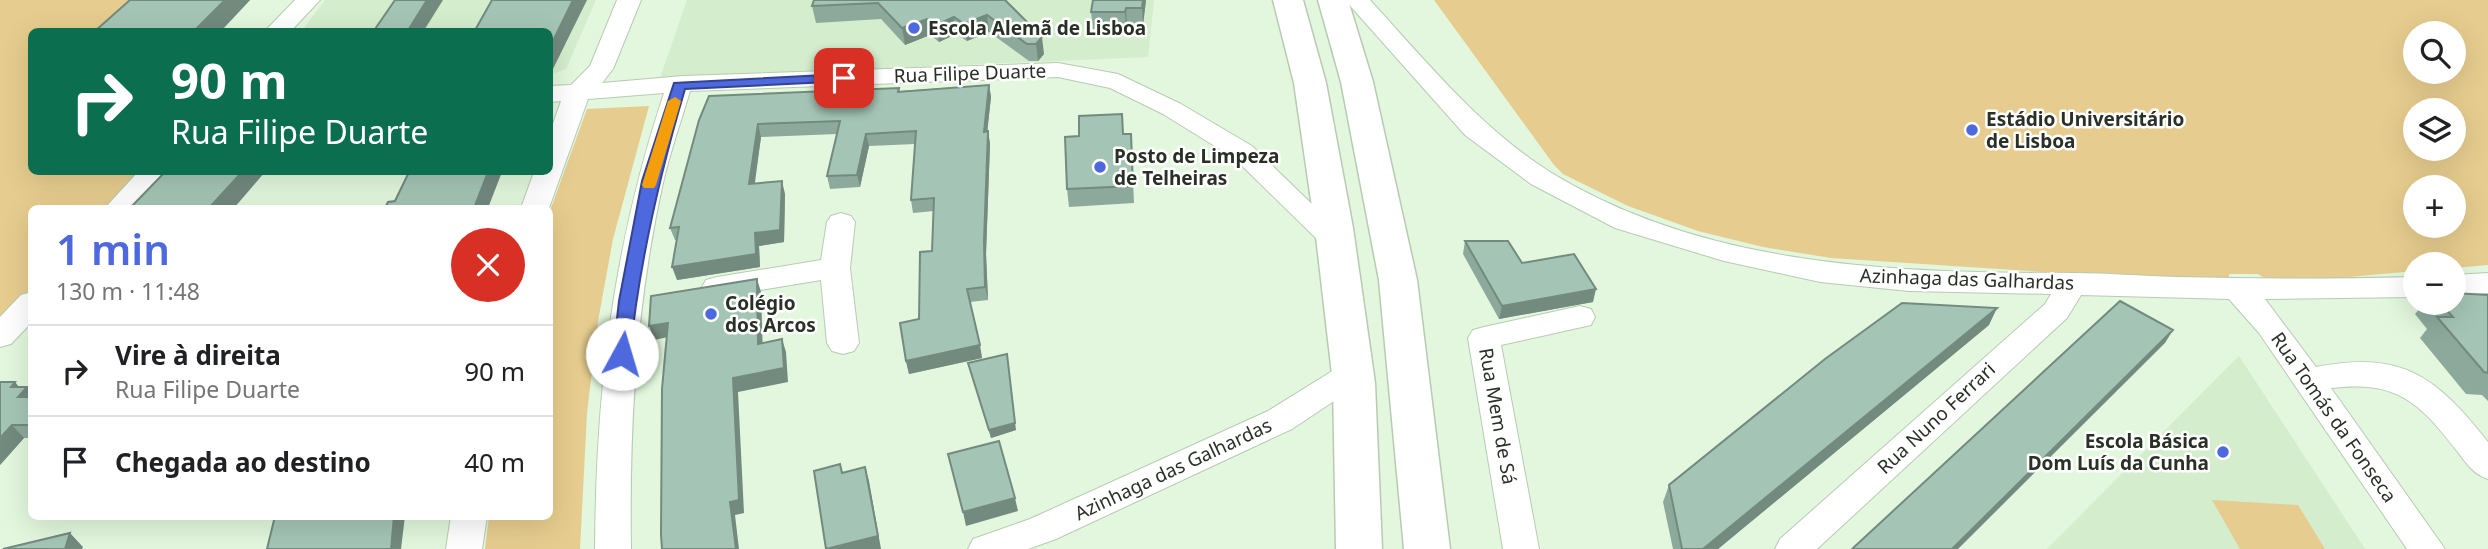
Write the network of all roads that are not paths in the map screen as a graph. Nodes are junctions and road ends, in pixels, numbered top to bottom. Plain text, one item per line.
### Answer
1 (308, 0) edge
2 (629, 0) edge
3 (1289, 0) edge
4 (1333, 0) edge
5 (1357, 0) edge
6 (280, 28) edge
7 (679, 86) junction
8 (577, 93) junction
9 (553, 94) edge
10 (553, 158) edge
11 (150, 175) edge
12 (546, 175) edge
13 (122, 205) edge
14 (536, 205) edge
15 (841, 222) dead end
16 (1336, 241) junction
17 (835, 268) junction
18 (2074, 283) junction
19 (2488, 283) edge
20 (2466, 284) edge
21 (2403, 287) edge
22 (2237, 288) junction
23 (692, 290) edge
24 (28, 306) edge
25 (1580, 317) dead end
26 (0, 336) edge
27 (843, 343) dead end
28 (1353, 373) junction
29 (2308, 380) junction
30 (2488, 466) edge
31 (468, 520) edge
32 (464, 549) edge
33 (613, 549) edge
34 (986, 549) edge
35 (1359, 549) edge
36 (1427, 549) edge
37 (1521, 549) edge
38 (1793, 549) edge
39 (2427, 549) edge

1 - 6 street
2 - 8 street
3 - 16 highway
4 - 36 highway
5 - 18 street, Azinhaga das Galhardas
7 - 8 street, Rua Filipe Duarte
7 - 16 street, Rua Filipe Duarte
7 - 33 street
8 - 9 street, Rua Filipe Duarte
8 - 10 street
11 - 13 street
12 - 14 street
15 - 17 street
16 - 28 highway
17 - 23 street
17 - 27 street
18 - 22 street, Azinhaga das Galhardas
18 - 38 street, Rua Nuno Ferrari
19 - 20 street
21 - 22 street, Azinhaga das Galhardas
22 - 29 street, Rua Tomás da Fonseca
24 - 26 street
25 - 37 street, Rua Mem de Sá
28 - 34 street, Azinhaga das Galhardas
28 - 35 highway
29 - 30 street
29 - 39 street, Rua Tomás da Fonseca
31 - 32 street

